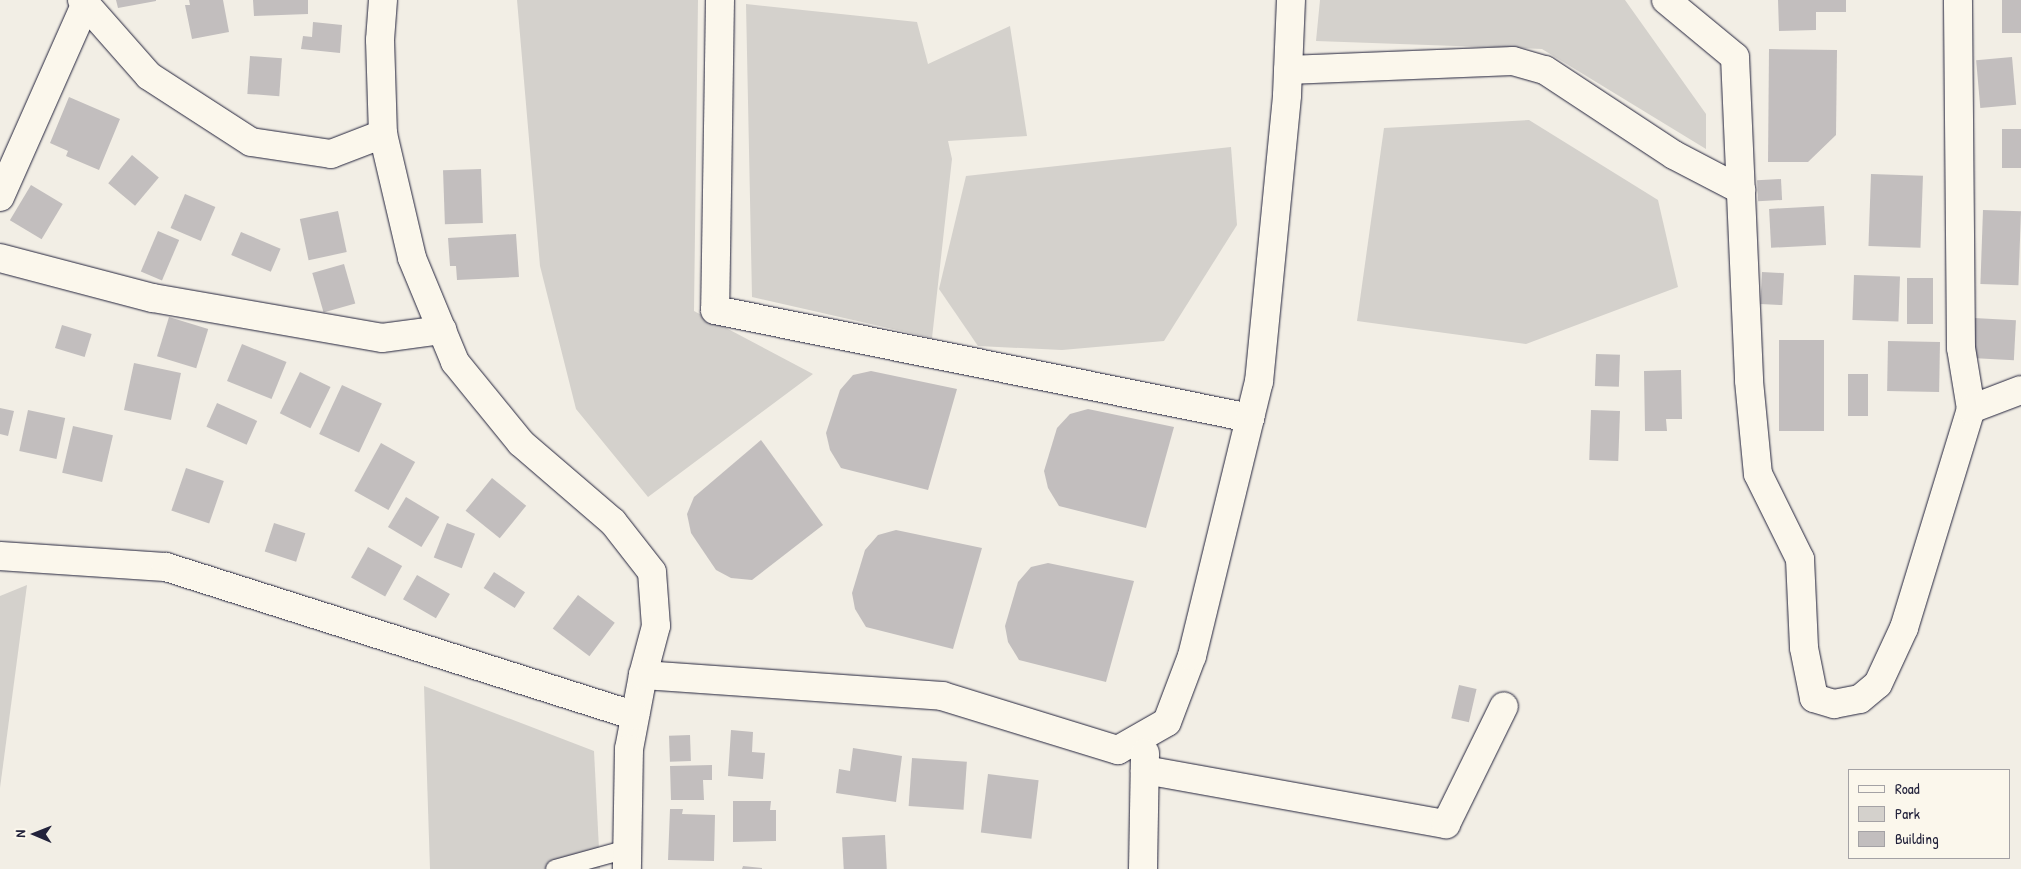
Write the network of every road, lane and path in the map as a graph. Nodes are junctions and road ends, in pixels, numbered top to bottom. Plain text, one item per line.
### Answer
1 (383, 0) edge
2 (720, 0) edge
3 (1291, 0) edge
4 (1666, 0) edge
5 (1958, 0) edge
6 (84, 3) edge
7 (1288, 70) junction
8 (383, 134) junction
9 (1741, 190) junction
10 (0, 197) edge
11 (0, 258) edge
12 (442, 330) junction
13 (2021, 390) edge
14 (1972, 409) junction
15 (1250, 418) junction
16 (0, 556) edge
17 (643, 675) junction
18 (1504, 706) dead end
19 (635, 716) junction
20 (1146, 734) junction
21 (1145, 770) junction
22 (627, 859) edge
23 (555, 869) edge
24 (1143, 869) edge

1 - 8 street
2 - 15 street
3 - 7 street
4 - 9 street
5 - 14 street
6 - 8 street
6 - 10 street
7 - 9 street
7 - 15 street
8 - 12 street
9 - 14 street
11 - 12 street
12 - 17 street
13 - 14 street
15 - 20 street
16 - 19 street
17 - 19 street
17 - 20 street
18 - 21 street
19 - 22 street
20 - 21 street
21 - 24 street
22 - 23 lane

